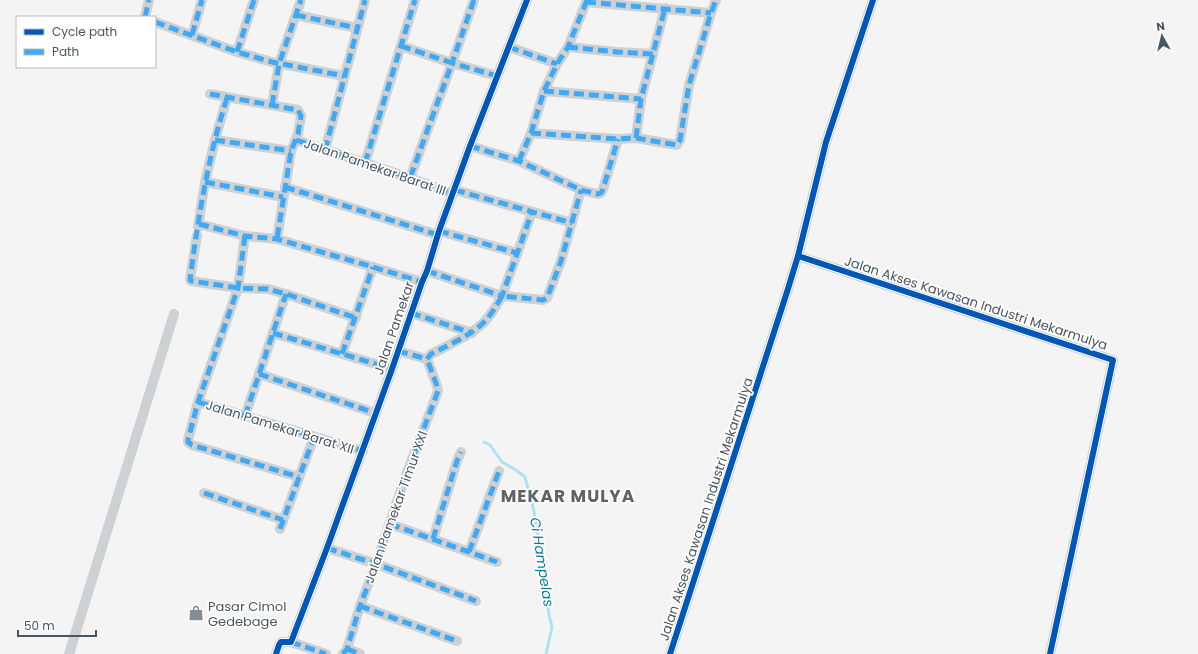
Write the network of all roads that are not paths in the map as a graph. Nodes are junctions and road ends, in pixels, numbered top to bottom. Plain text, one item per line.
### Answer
1 (149, 0) edge
2 (202, 0) edge
3 (254, 0) edge
4 (301, 0) edge
5 (365, 0) edge
6 (415, 0) edge
7 (474, 0) edge
8 (527, 0) edge
9 (716, 0) edge
10 (873, 0) edge
11 (587, 1) edge
12 (665, 8) junction
13 (711, 13) junction
14 (296, 15) junction
15 (145, 16) edge
16 (156, 22) edge
17 (357, 28) junction
18 (192, 35) junction
19 (401, 46) junction
20 (509, 47) junction
21 (568, 47) junction
22 (237, 52) junction
23 (653, 54) junction
24 (452, 63) junction
25 (279, 64) junction
26 (557, 64) junction
27 (344, 76) junction
28 (497, 76) junction
29 (544, 91) junction
30 (210, 94) dead end
31 (227, 98) junction
32 (641, 99) junction
33 (272, 105) junction
34 (531, 133) junction
35 (636, 138) junction
36 (618, 139) junction
37 (215, 140) junction
38 (296, 140) junction
39 (470, 146) junction
40 (324, 150) junction
41 (292, 151) junction
42 (519, 161) junction
43 (365, 163) junction
44 (410, 178) junction
45 (205, 182) junction
46 (581, 190) junction
47 (284, 192) junction
48 (454, 192) junction
49 (532, 212) junction
50 (572, 223) junction
51 (198, 229) junction
52 (438, 233) junction
53 (245, 236) junction
54 (277, 239) junction
55 (517, 253) junction
56 (798, 256) junction
57 (373, 267) junction
58 (427, 271) junction
59 (422, 282) junction
60 (238, 288) junction
61 (286, 294) junction
62 (502, 296) junction
63 (411, 313) junction
64 (174, 314) dead end
65 (356, 318) junction
66 (273, 333) junction
67 (472, 333) junction
68 (398, 351) junction
69 (342, 354) junction
70 (427, 359) junction
71 (392, 369) junction
72 (259, 374) junction
73 (198, 402) junction
74 (375, 413) junction
75 (245, 416) junction
76 (314, 437) junction
77 (363, 451) junction
78 (461, 452) dead end
79 (499, 471) dead end
80 (299, 477) junction
81 (204, 493) dead end
82 (390, 524) junction
83 (433, 539) junction
84 (327, 548) junction
85 (469, 552) junction
86 (497, 562) dead end
87 (376, 564) junction
88 (476, 601) dead end
89 (360, 606) junction
90 (457, 641) dead end
91 (291, 642) junction
92 (345, 652) edge
93 (69, 654) edge
94 (276, 654) edge
95 (326, 654) edge
96 (360, 654) edge
97 (670, 654) edge
98 (1050, 654) edge

1 - 15 street
2 - 18 street
3 - 22 street
4 - 14 street
5 - 17 street
6 - 19 street
7 - 24 street
8 - 20 street, Jalan Pamekar
9 - 13 street
10 - 56 street, Jalan Akses Kawasan Industri Mekarmulya
11 - 12 street
11 - 21 street
12 - 13 street
12 - 23 street
13 - 35 street
14 - 17 street
14 - 25 street
16 - 18 street
17 - 27 street
18 - 22 street
19 - 24 street
19 - 43 street
20 - 26 street
20 - 28 street, Jalan Pamekar
21 - 23 street
21 - 26 street
22 - 25 street
23 - 32 street
24 - 28 street
24 - 44 street
25 - 27 street
25 - 33 street
26 - 29 street
27 - 40 street
28 - 39 street, Jalan Pamekar
29 - 32 street
29 - 34 street
30 - 31 street
31 - 33 street
31 - 37 street
32 - 35 street
33 - 38 street
34 - 36 street
34 - 42 street
35 - 36 street
36 - 46 street
37 - 41 street
37 - 45 street
38 - 40 street, Jalan Pamekar Barat III
38 - 41 street
39 - 42 street
39 - 48 street, Jalan Pamekar
40 - 43 street, Jalan Pamekar Barat III
41 - 47 street
42 - 46 street
43 - 44 street, Jalan Pamekar Barat III
44 - 48 street, Jalan Pamekar Barat III
45 - 47 street
45 - 51 street
46 - 50 street
47 - 52 street
47 - 54 street
48 - 49 street, Jalan Pamekar Barat III
48 - 52 street, Jalan Pamekar
49 - 50 street, Jalan Pamekar Barat III
49 - 55 street
50 - 62 street
51 - 53 street
51 - 60 street
52 - 55 street
52 - 58 street, Jalan Pamekar
53 - 54 street
53 - 60 street
54 - 57 street
55 - 62 street
56 - 97 street, Jalan Akses Kawasan Industri Mekarmulya
56 - 98 street, Jalan Akses Kawasan Industri Mekarmulya
57 - 59 street
57 - 65 street
58 - 59 street, Jalan Pamekar
58 - 62 street
59 - 63 street, Jalan Pamekar
60 - 61 street
60 - 73 street
61 - 65 street
61 - 66 street
62 - 67 street
63 - 67 street
63 - 68 street, Jalan Pamekar
64 - 93 street
65 - 69 street
66 - 69 street
66 - 72 street
67 - 70 street
68 - 70 street
68 - 71 street, Jalan Pamekar
69 - 71 street
70 - 82 street, Jalan Pamekar Timur XXI
71 - 74 street, Jalan Pamekar
72 - 74 street
72 - 75 street
73 - 75 street, Jalan Pamekar Barat XII
73 - 80 street
74 - 77 street, Jalan Pamekar
75 - 76 street, Jalan Pamekar Barat XII
76 - 77 street, Jalan Pamekar Barat XII
76 - 80 street
77 - 84 street, Jalan Pamekar
78 - 83 street
79 - 85 street
80 - 81 street
82 - 83 street
82 - 87 street, Jalan Pamekar Timur XXI
83 - 85 street
84 - 87 street
84 - 91 street, Jalan Pamekar
85 - 86 street
87 - 88 street
87 - 89 street, Jalan Pamekar Timur XXI
89 - 90 street
89 - 92 street, Jalan Pamekar Timur XXI
91 - 94 street
91 - 95 street
92 - 96 street

